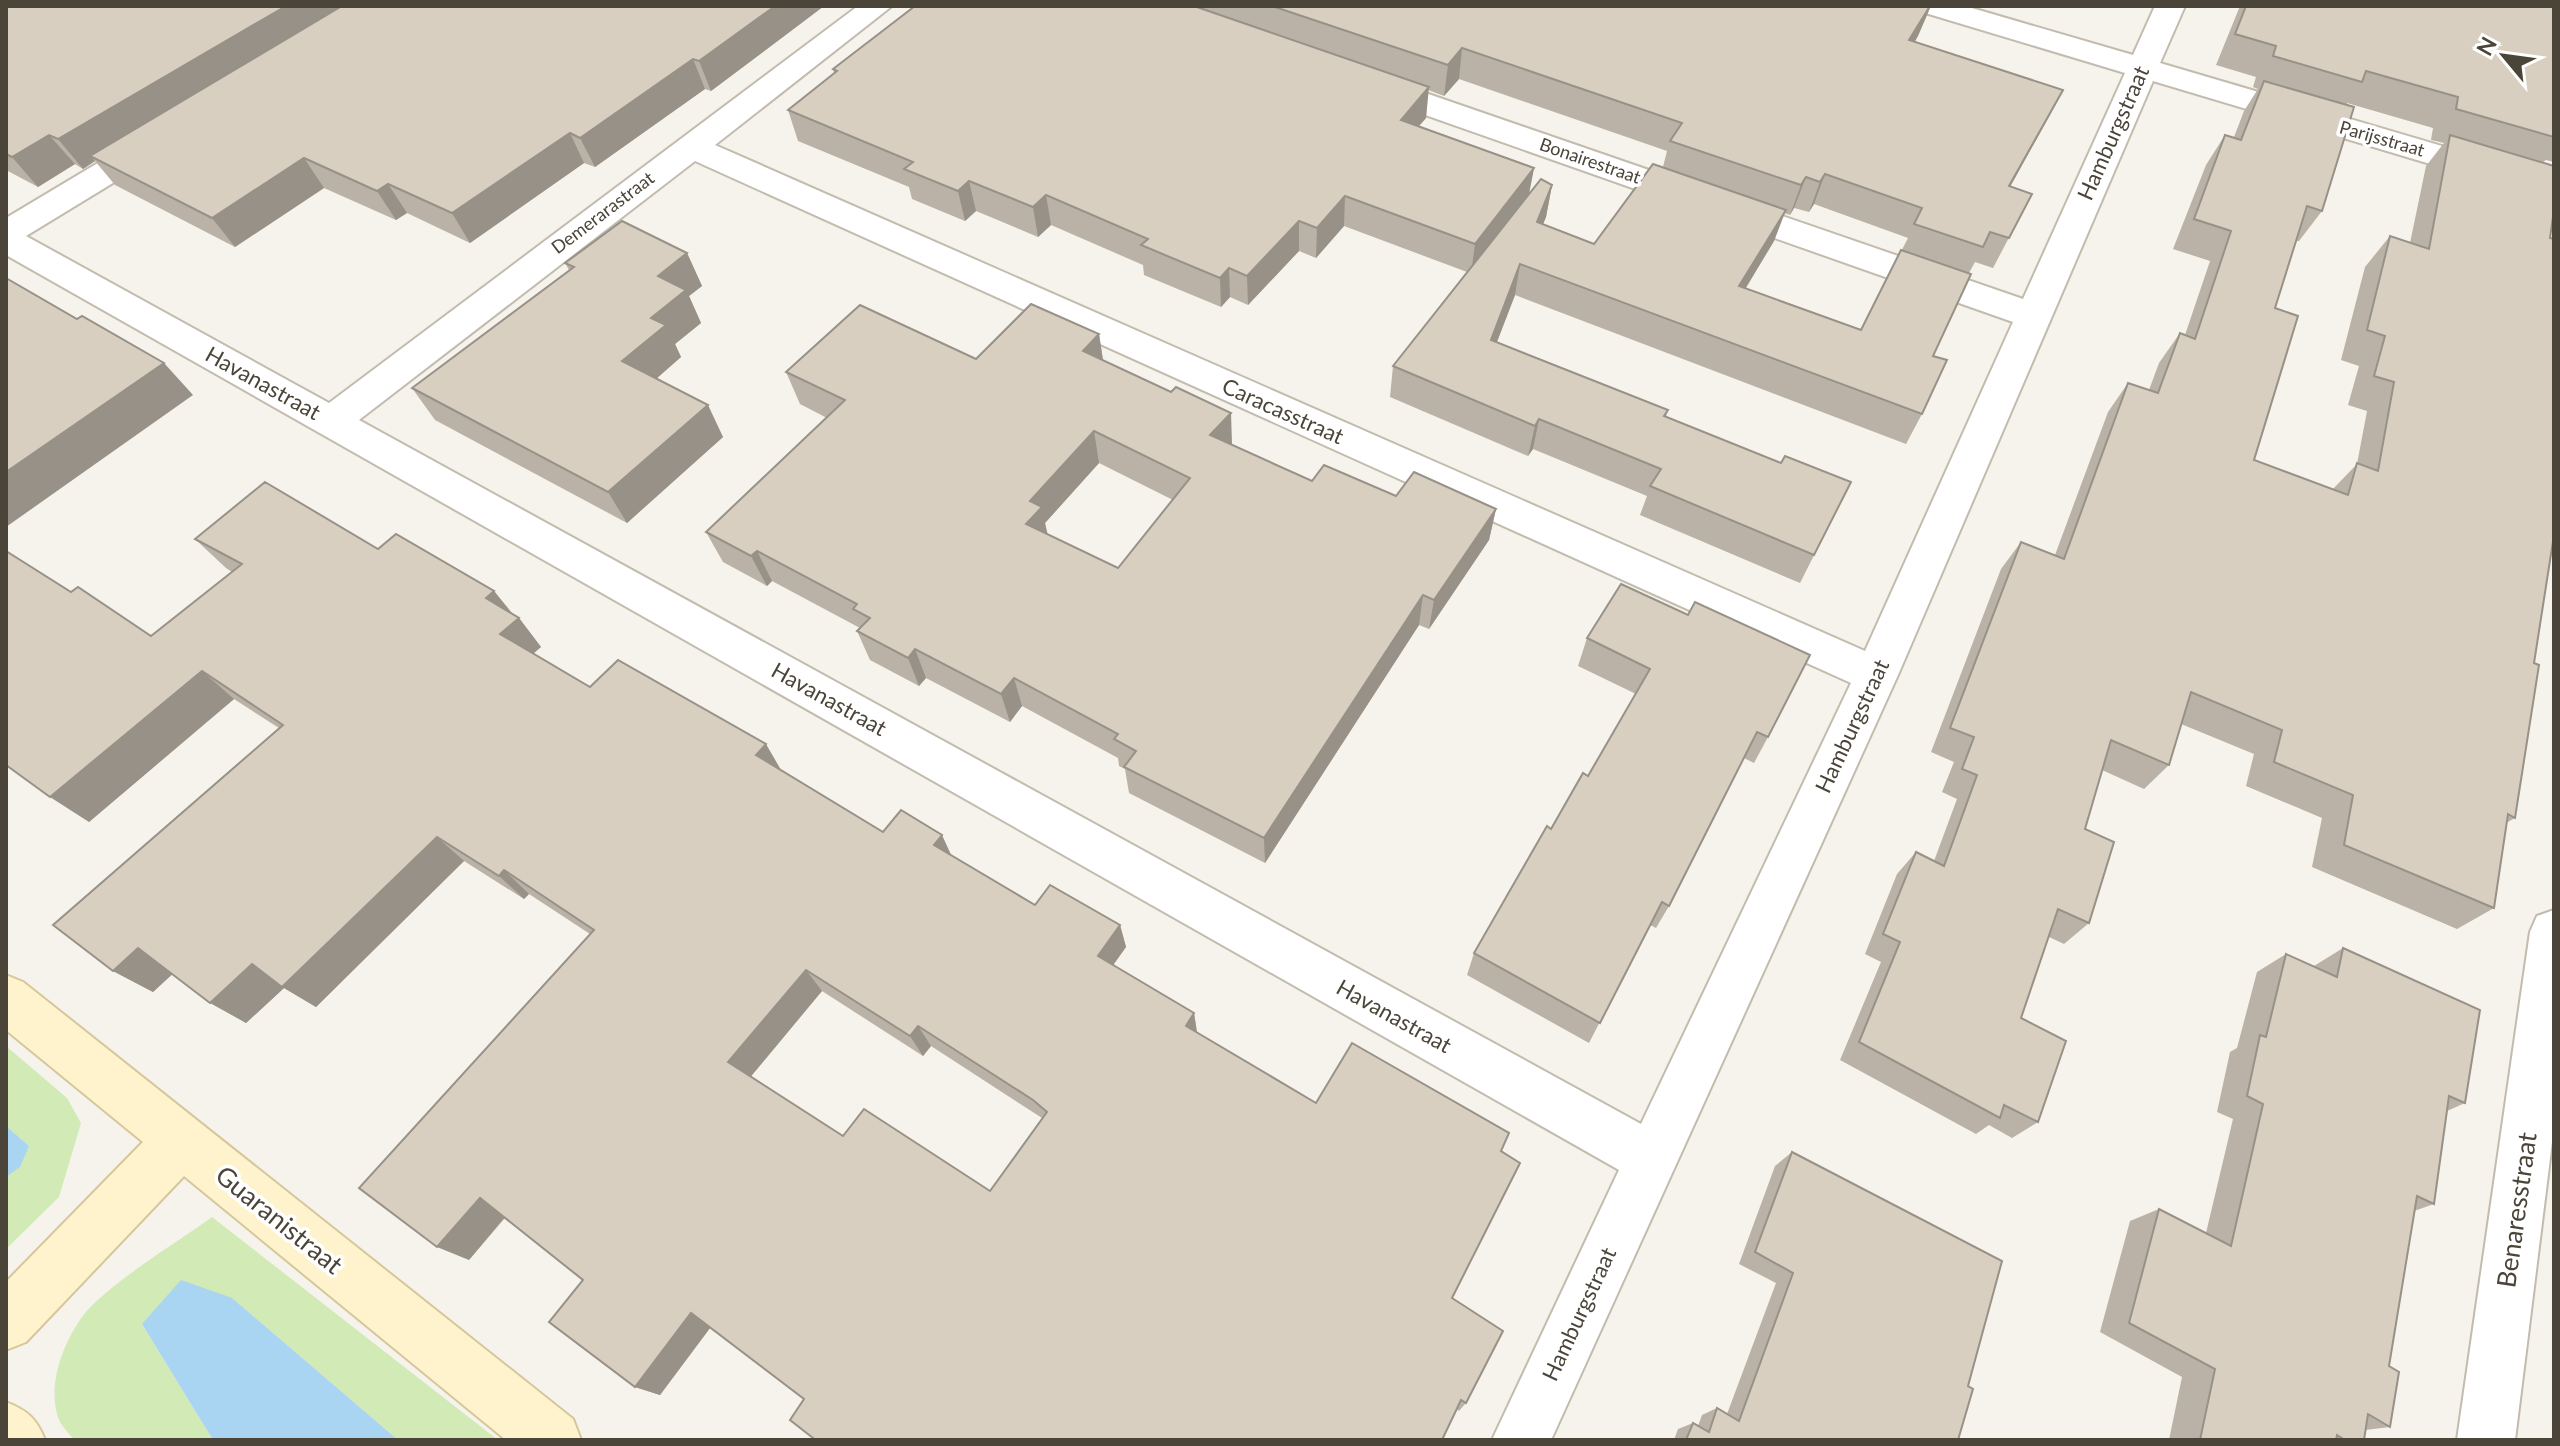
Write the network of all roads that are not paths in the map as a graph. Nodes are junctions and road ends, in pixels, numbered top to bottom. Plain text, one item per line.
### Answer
1 (877, 6) edge
2 (1933, 6) edge
3 (2170, 6) edge
4 (2142, 69) junction
5 (1342, 74) edge
6 (181, 128) edge
7 (690, 146) junction
8 (2554, 190) edge
9 (6, 233) edge
10 (6, 240) edge
11 (2033, 316) junction
12 (331, 421) junction
13 (1876, 675) junction
14 (2553, 955) edge
15 (6, 999) edge
16 (181, 1141) junction
17 (1651, 1159) junction
18 (6, 1322) edge
19 (6, 1431) edge
20 (16, 1440) edge
21 (552, 1440) edge
22 (1521, 1440) edge
23 (2486, 1440) edge

1 - 7 street, Demerarastraat
2 - 4 street, Parijsstraat
3 - 4 street, Hamburgstraat
4 - 8 street, Parijsstraat
4 - 11 street, Hamburgstraat
5 - 11 street, Bonairestraat
6 - 9 street
7 - 12 street, Demerarastraat
7 - 13 street, Caracasstraat
10 - 12 street, Havanastraat
11 - 13 street, Hamburgstraat
12 - 17 street, Havanastraat
13 - 17 street, Hamburgstraat
14 - 23 street, Benaresstraat
15 - 16 street, Guaranistraat
16 - 18 street
16 - 21 street, Guaranistraat
17 - 22 street, Hamburgstraat
19 - 20 street

